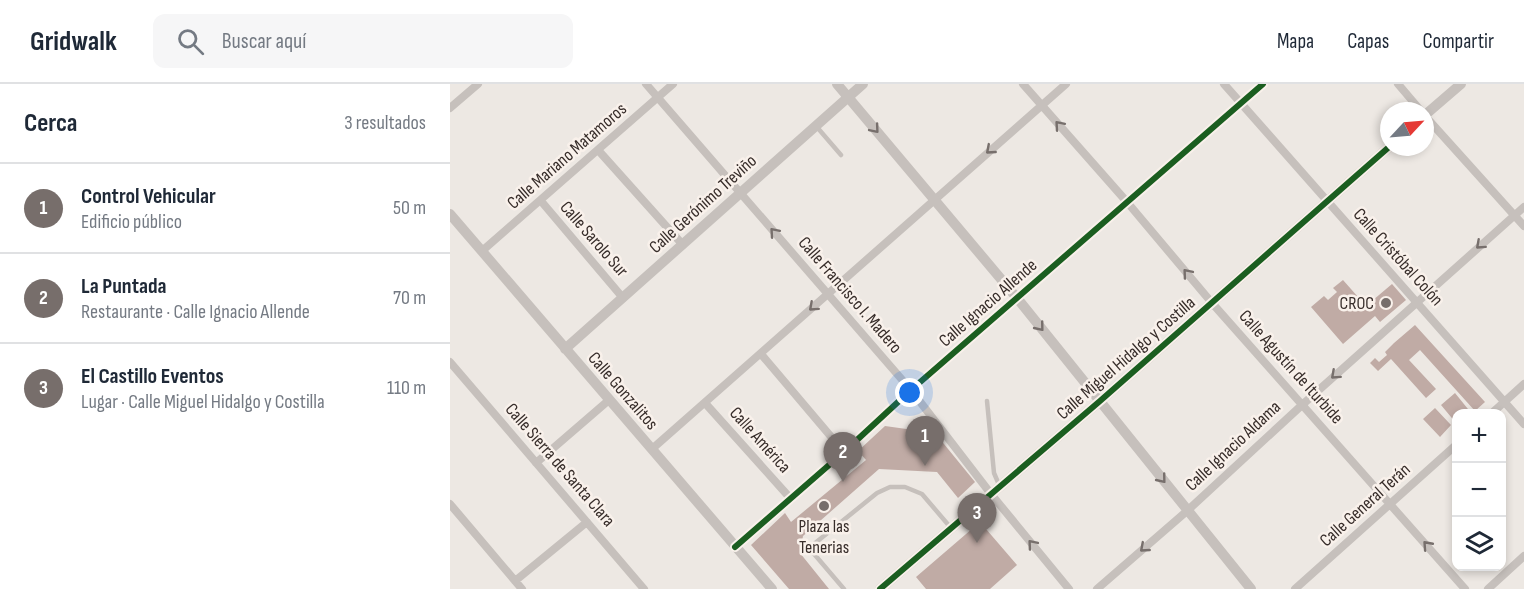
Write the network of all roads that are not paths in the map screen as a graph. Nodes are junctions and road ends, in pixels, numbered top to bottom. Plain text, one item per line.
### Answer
1 (477, 84) edge
2 (646, 84) edge
3 (673, 84) edge
4 (837, 84) edge
5 (863, 84) edge
6 (1023, 84) edge
7 (1066, 84) edge
8 (1224, 84) edge
9 (1263, 84) edge
10 (1398, 84) edge
11 (1461, 84) edge
12 (848, 97) junction
13 (658, 98) junction
14 (1413, 102) edge
15 (1241, 103) junction
16 (1042, 105) junction
17 (1434, 107) edge
18 (450, 108) edge
19 (1434, 125) edge
20 (816, 126) junction
21 (598, 150) junction
22 (841, 155) dead end
23 (1380, 155) edge
24 (741, 193) junction
25 (934, 199) junction
26 (540, 201) junction
27 (1127, 202) junction
28 (1328, 202) junction
29 (1524, 207) edge
30 (450, 214) edge
31 (1514, 215) junction
32 (1524, 226) edge
33 (682, 245) junction
34 (482, 251) junction
35 (828, 294) junction
36 (623, 298) junction
37 (1017, 298) junction
38 (1417, 302) junction
39 (1212, 303) junction
40 (565, 350) junction
41 (761, 354) junction
42 (450, 362) edge
43 (1524, 384) edge
44 (911, 390) junction
45 (609, 400) junction
46 (987, 401) dead end
47 (1100, 401) junction
48 (1504, 402) junction
49 (705, 403) junction
50 (1302, 405) junction
51 (1496, 409) edge
52 (1524, 424) edge
53 (1452, 449) edge
54 (652, 450) junction
55 (844, 452) junction
56 (536, 463) junction
57 (1000, 487) junction
58 (991, 494) junction
59 (791, 499) junction
60 (450, 504) edge
61 (1390, 504) junction
62 (1187, 510) junction
63 (587, 522) junction
64 (951, 528) junction
65 (735, 547) junction
66 (1524, 556) edge
67 (516, 582) junction
68 (522, 589) edge
69 (644, 589) edge
70 (772, 589) edge
71 (844, 589) edge
72 (880, 589) edge
73 (1069, 589) edge
74 (1097, 589) edge
75 (1251, 589) edge
76 (1295, 589) edge
77 (1465, 589) edge
78 (1488, 589) edge

1 - 18 street
2 - 13 street, Calle Francisco I. Madero
3 - 13 street, Calle Mariano Matamoros
4 - 12 street
5 - 12 street, Calle Gerónimo Treviño
6 - 16 street, Calle Agustín de Iturbide
7 - 16 street
8 - 15 street, Calle Cristóbal Colón
9 - 15 street, Calle Ignacio Allende
10 - 14 street
11 - 17 street
12 - 20 street, Calle Gerónimo Treviño
12 -> 25 street
13 - 21 street, Calle Mariano Matamoros
13 - 24 street, Calle Francisco I. Madero
15 - 27 street, Calle Ignacio Allende
15 - 28 street, Calle Cristóbal Colón
16 -> 25 street
27 -> 16 street, Calle Agustín de Iturbide
19 - 31 street
20 - 22 lane
20 - 24 street, Calle Gerónimo Treviño
21 - 26 street, Calle Mariano Matamoros
21 - 33 street
23 - 28 street, Calle Miguel Hidalgo y Costilla
24 - 33 street, Calle Gerónimo Treviño
35 -> 24 street, Calle Francisco I. Madero
25 - 35 street
25 - 37 street
26 - 34 street, Calle Mariano Matamoros
26 - 36 street, Calle Sarolo Sur
27 - 37 street, Calle Ignacio Allende
39 -> 27 street, Calle Agustín de Iturbide
28 - 38 street, Calle Cristóbal Colón
28 - 39 street, Calle Miguel Hidalgo y Costilla
29 - 31 street, Calle Ignacio Aldama
30 - 34 street, Calle Gonzalitos
31 - 32 street
31 -> 38 street, Calle Ignacio Aldama
33 - 36 street, Calle Gerónimo Treviño
34 - 40 street, Calle Gonzalitos
35 -> 41 street
35 - 44 street, Calle Francisco I. Madero
36 - 40 street, Calle Gerónimo Treviño
37 - 44 street, Calle Ignacio Allende
37 -> 47 street
38 - 48 street, Calle Cristóbal Colón
38 -> 50 street, Calle Ignacio Aldama
39 - 47 street, Calle Miguel Hidalgo y Costilla
39 - 50 street, Calle Agustín de Iturbide
40 - 45 street, Calle Gonzalitos
41 - 49 street
41 - 55 street
42 - 56 street, Calle Sierra de Santa Clara
43 - 48 street
44 - 55 street, Calle Ignacio Allende
44 - 58 street, Calle Francisco I. Madero
45 - 54 street, Calle Gonzalitos
45 - 56 street
46 - 57 lane
47 - 57 street, Calle Miguel Hidalgo y Costilla
47 -> 62 street
48 - 51 street
48 - 52 street, Calle Cristóbal Colón
49 - 54 street
49 - 59 street, Calle América
50 - 61 street, Calle Agustín de Iturbide
50 - 62 street, Calle Ignacio Aldama
53 - 61 street, Calle General Terán
54 - 65 street, Calle Gonzalitos
55 - 59 street, Calle Ignacio Allende
56 - 63 street, Calle Sierra de Santa Clara
57 - 58 street, Calle Miguel Hidalgo y Costilla
58 - 64 street, Calle Miguel Hidalgo y Costilla
73 -> 58 street, Calle Francisco I. Madero
59 - 65 street, Calle Ignacio Allende
60 - 67 street
61 - 76 street, Calle General Terán
77 -> 61 street, Calle Agustín de Iturbide
62 -> 74 street, Calle Ignacio Aldama
62 - 75 street
63 - 67 street
63 - 69 street, Calle Sierra de Santa Clara
64 - 71 lane
64 - 72 street, Calle Miguel Hidalgo y Costilla
65 - 70 street, Calle Gonzalitos
66 - 78 street
67 - 68 street

